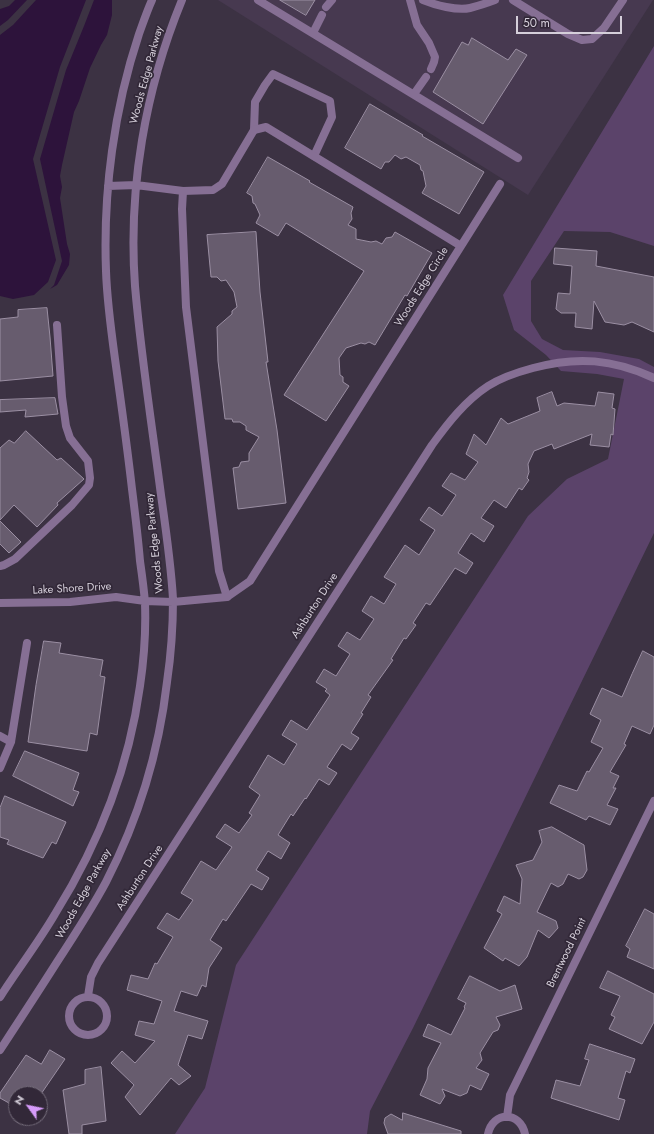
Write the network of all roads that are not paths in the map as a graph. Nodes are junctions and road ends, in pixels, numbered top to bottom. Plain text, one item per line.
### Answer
1 (152, 0) edge
2 (182, 0) edge
3 (258, 0) edge
4 (332, 0) edge
5 (410, 0) edge
6 (423, 0) edge
7 (495, 0) edge
8 (513, 0) edge
9 (622, 0) edge
10 (326, 7) dead end
11 (322, 15) dead end
12 (312, 33) junction
13 (431, 69) dead end
14 (426, 76) dead end
15 (414, 94) junction
16 (254, 130) junction
17 (314, 156) junction
18 (518, 158) dead end
19 (500, 184) dead end
20 (136, 185) junction
21 (108, 186) junction
22 (183, 191) junction
23 (461, 246) junction
24 (57, 325) dead end
25 (654, 378) edge
26 (0, 566) edge
27 (227, 597) junction
28 (145, 601) junction
29 (173, 602) junction
30 (0, 603) edge
31 (27, 642) dead end
32 (0, 736) edge
33 (11, 742) junction
34 (0, 768) edge
35 (654, 801) edge
36 (88, 996) junction
37 (0, 997) edge
38 (0, 1050) edge
39 (507, 1117) junction
40 (488, 1134) edge
41 (525, 1134) edge

1 - 21 street, Woods Edge Parkway
2 - 20 street, Woods Edge Parkway
3 - 12 street
4 - 10 street
5 - 13 street
6 - 7 street
8 - 9 street
11 - 12 street
12 - 15 street
14 - 15 street
15 - 18 street
16 - 17 street, Woods Edge Circle
16 - 17 street
16 - 22 street
17 - 23 street, Woods Edge Circle
19 - 23 street
20 - 21 street
20 - 22 street
20 - 29 street, Woods Edge Parkway
21 - 28 street, Woods Edge Parkway
22 - 27 street
23 - 27 street, Woods Edge Circle
24 - 26 street
25 - 36 street, Ashburton Drive
27 - 29 street, Woods Edge Circle
28 - 29 street, Woods Edge Circle
28 - 30 street, Lake Shore Drive
28 - 37 street, Woods Edge Parkway
29 - 38 street, Woods Edge Parkway
31 - 33 street
32 - 33 street
33 - 34 street
35 - 39 street, Brentwood Point
36 - 36 street
39 - 40 street
39 - 41 street

